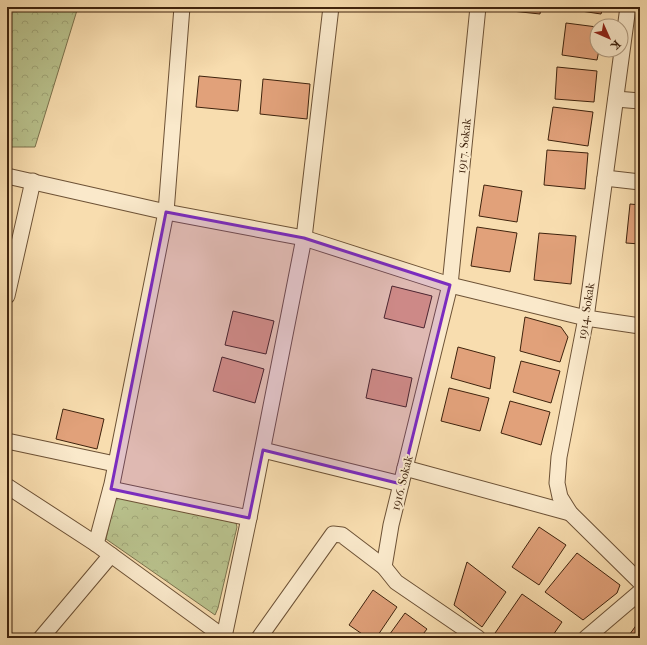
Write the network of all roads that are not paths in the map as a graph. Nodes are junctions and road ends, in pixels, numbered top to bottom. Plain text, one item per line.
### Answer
1 (182, 7) edge
2 (331, 7) edge
3 (478, 7) edge
4 (628, 7) edge
5 (616, 99) junction
6 (640, 101) edge
7 (7, 176) edge
8 (605, 178) junction
9 (33, 181) junction
10 (640, 182) edge
11 (166, 212) junction
12 (304, 238) junction
13 (450, 285) junction
14 (7, 296) edge
15 (586, 318) junction
16 (640, 326) edge
17 (7, 441) edge
18 (262, 450) junction
19 (116, 464) junction
20 (405, 468) junction
21 (401, 484) junction
22 (7, 486) edge
23 (111, 489) junction
24 (570, 513) junction
25 (249, 518) junction
26 (96, 544) junction
27 (111, 555) junction
28 (384, 567) junction
29 (640, 582) edge
30 (640, 592) edge
31 (41, 638) edge
32 (224, 638) edge
33 (259, 638) edge
34 (478, 638) edge
35 (586, 638) edge

1 - 11 street
2 - 12 street
3 - 13 street, 1917. Sokak
4 - 5 street, 1914. Sokak
5 - 6 street
5 - 8 street, 1914. Sokak
7 - 9 street
8 - 10 street
8 - 15 street, 1914. Sokak
9 - 11 street
9 - 14 street
11 - 12 street
11 - 19 street
12 - 13 street
12 - 18 street
13 - 15 street
13 - 20 street, 1916. Sokak
15 - 16 street
15 - 24 street, 1914. Sokak
17 - 19 street
18 - 21 street
18 - 25 street
19 - 23 street
20 - 21 street, 1916. Sokak
20 - 24 street
21 - 28 street, 1916. Sokak
22 - 26 street
23 - 25 street
23 - 26 street
24 - 29 street, 1914. Sokak
25 - 32 street
26 - 27 street
27 - 31 street
27 - 32 street
28 - 33 street
28 - 34 street
30 - 35 street

